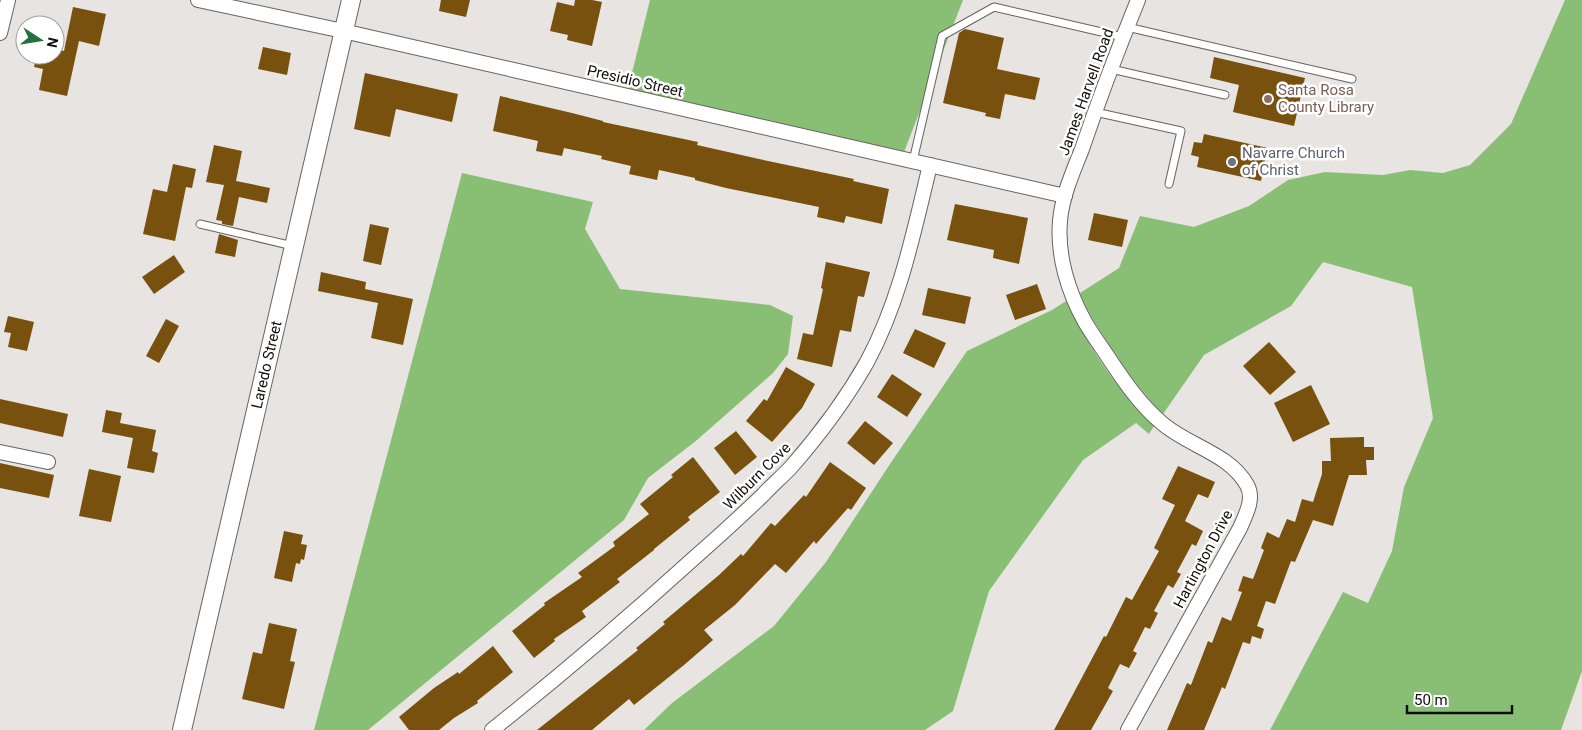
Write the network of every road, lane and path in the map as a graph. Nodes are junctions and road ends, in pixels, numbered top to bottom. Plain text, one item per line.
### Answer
1 (8, 0) edge
2 (198, 0) edge
3 (350, 0) edge
4 (1138, 0) edge
5 (344, 31) junction
6 (1125, 32) junction
7 (0, 33) edge
8 (1111, 69) junction
9 (1352, 79) dead end
10 (1225, 95) dead end
11 (1095, 112) junction
12 (913, 161) junction
13 (930, 165) junction
14 (1169, 184) dead end
15 (1065, 196) junction
16 (200, 224) dead end
17 (294, 246) junction
18 (0, 452) edge
19 (48, 462) dead end
20 (182, 730) edge
21 (492, 730) edge
22 (1128, 730) edge

1 - 7 street
2 - 5 street, Presidio Street
3 - 5 street, Laredo Street
4 - 6 street, James Harvell Road
5 - 12 street, Presidio Street
5 - 17 street, Laredo Street
6 - 8 street, James Harvell Road
6 - 9 lane
6 - 12 lane
8 - 10 lane
8 - 11 street, James Harvell Road
11 - 14 lane
11 - 15 street, James Harvell Road
12 - 13 street, Presidio Street
13 - 15 street, Presidio Street
13 - 21 street, Wilburn Cove
15 - 22 street, Hartington Drive
16 - 17 lane
17 - 20 street, Laredo Street
18 - 19 street

